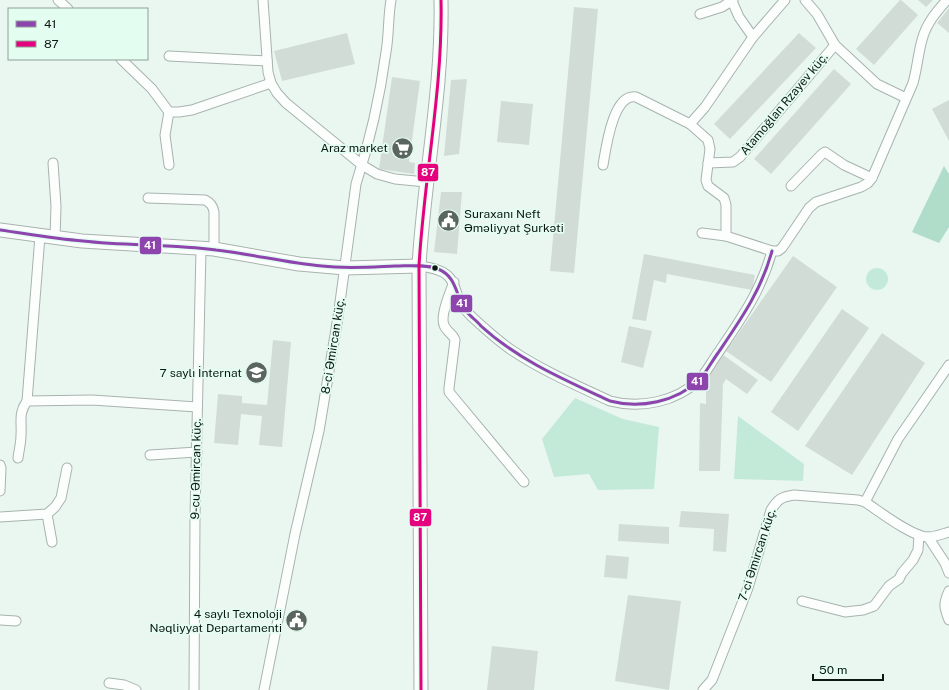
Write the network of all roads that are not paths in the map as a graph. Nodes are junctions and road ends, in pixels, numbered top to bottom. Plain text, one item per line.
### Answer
1 (58, 0) edge
2 (263, 0) edge
3 (391, 0) edge
4 (441, 0) edge
5 (733, 0) edge
6 (784, 0) edge
7 (805, 0) edge
8 (946, 0) edge
9 (67, 8) edge
10 (700, 14) dead end
11 (752, 37) junction
12 (835, 45) junction
13 (169, 56) dead end
14 (122, 60) edge
15 (267, 62) junction
16 (271, 83) junction
17 (906, 98) junction
18 (169, 112) junction
19 (690, 124) junction
20 (53, 163) dead end
21 (708, 163) junction
22 (362, 165) junction
23 (603, 165) dead end
24 (169, 166) dead end
25 (872, 178) junction
26 (426, 182) junction
27 (791, 186) dead end
28 (148, 198) dead end
29 (0, 230) edge
30 (702, 233) dead end
31 (40, 236) junction
32 (726, 236) junction
33 (54, 238) junction
34 (200, 249) junction
35 (214, 249) junction
36 (772, 251) junction
37 (419, 266) junction
38 (345, 268) junction
39 (454, 282) junction
40 (948, 370) edge
41 (27, 400) junction
42 (198, 407) junction
43 (197, 452) junction
44 (150, 455) dead end
45 (18, 458) dead end
46 (0, 465) edge
47 (67, 468) dead end
48 (524, 482) dead end
49 (0, 491) edge
50 (865, 502) junction
51 (47, 514) junction
52 (0, 517) edge
53 (949, 532) edge
54 (923, 536) junction
55 (52, 542) dead end
56 (949, 573) edge
57 (949, 591) edge
58 (802, 601) dead end
59 (0, 620) edge
60 (949, 620) edge
61 (16, 621) dead end
62 (109, 683) dead end
63 (706, 689) edge
64 (136, 690) edge
65 (194, 690) edge
66 (264, 690) edge
67 (421, 690) edge

1 - 9 street
2 - 15 street
3 - 22 street, 8-ci Əmircan küç.
4 - 26 main road
5 - 10 street
5 - 11 street
6 - 11 street
7 - 12 street, Atamoğlan Rzayev küç.
8 - 17 street
11 - 19 street
12 - 17 street, Atamoğlan Rzayev küç.
12 - 21 street, Atamoğlan Rzayev küç.
13 - 15 street
14 - 18 street
15 - 16 street
16 - 18 street
16 - 22 street
17 - 25 street
18 - 24 street
19 - 21 street
19 - 23 street
20 - 33 street
21 - 32 street
22 - 26 street
22 - 38 street, 8-ci Əmircan küç.
25 - 27 street
25 - 36 street
26 - 37 main road
28 - 35 street
29 - 31 main road
30 - 32 street
31 - 33 main road
31 - 41 street
32 - 36 street
33 - 34 main road
34 - 35 main road
34 - 42 street, 9-cu Əmircan küç.
35 - 38 main road
36 - 39 street
37 - 38 main road
37 - 39 street
37 - 67 main road
38 - 66 street, 8-ci Əmircan küç.
39 - 48 street
40 - 50 street
41 - 42 street
41 - 45 street
42 - 43 street, 9-cu Əmircan küç.
43 - 44 street
43 - 65 street, 9-cu Əmircan küç.
46 - 49 street
47 - 51 street
50 - 54 street, 7-ci Əmircan küç.
50 - 63 street, 7-ci Əmircan küç.
51 - 52 street
51 - 55 street
53 - 54 street
54 - 56 street
54 - 58 street
57 - 60 street
59 - 61 street
62 - 64 street

